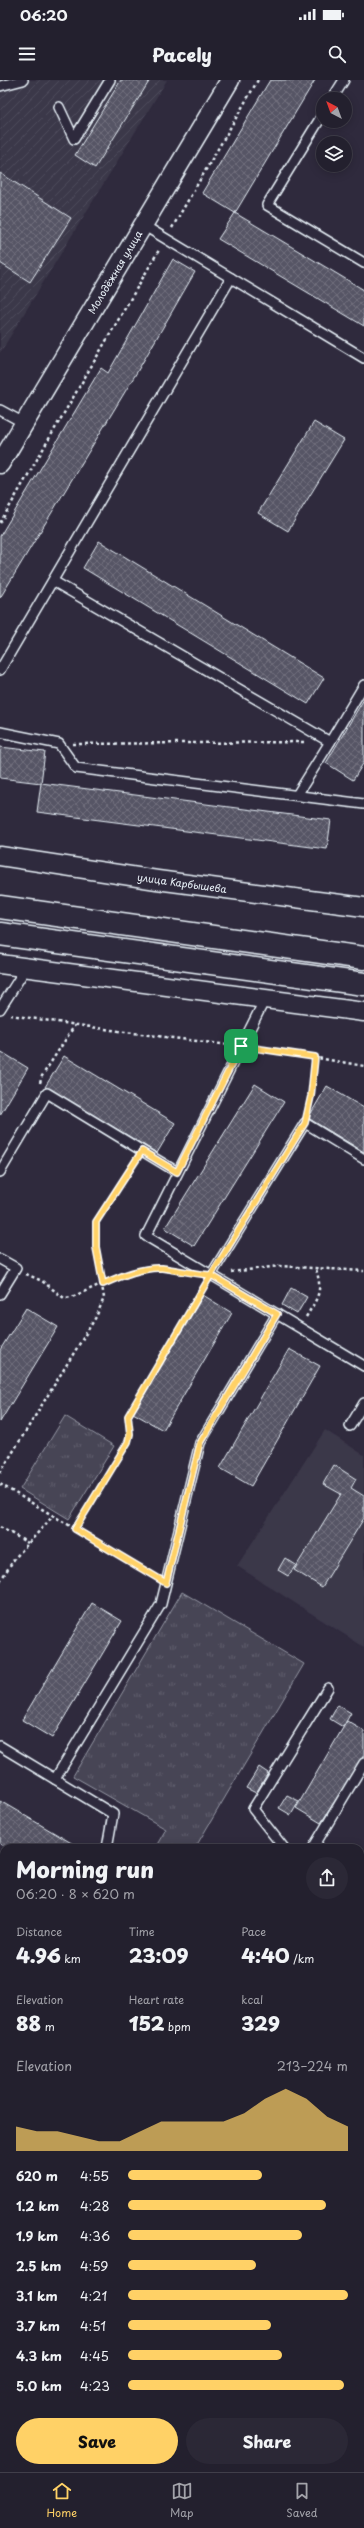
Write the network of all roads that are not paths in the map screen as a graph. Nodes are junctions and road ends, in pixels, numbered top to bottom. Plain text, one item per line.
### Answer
1 (23, 80) edge
2 (110, 80) edge
3 (230, 80) edge
4 (344, 80) edge
5 (0, 86) edge
6 (336, 92) edge
7 (59, 107) dead end
8 (316, 125) edge
9 (143, 225) junction
10 (364, 263) edge
11 (231, 278) junction
12 (364, 358) edge
13 (0, 410) edge
14 (24, 423) junction
15 (0, 464) edge
16 (52, 581) junction
17 (0, 670) edge
18 (364, 685) edge
19 (0, 732) edge
20 (330, 742) junction
21 (297, 795) junction
22 (364, 804) edge
23 (0, 856) edge
24 (0, 907) edge
25 (364, 907) edge
26 (0, 934) edge
27 (364, 958) edge
28 (0, 964) edge
29 (26, 968) junction
30 (364, 984) edge
31 (265, 999) junction
32 (4, 1012) edge
33 (364, 1012) edge
34 (364, 1159) edge
35 (0, 1172) edge
36 (177, 1172) junction
37 (0, 1260) edge
38 (211, 1275) junction
39 (0, 1294) edge
40 (277, 1314) junction
41 (364, 1366) edge
42 (364, 1403) edge
43 (350, 1426) dead end
44 (328, 1688) dead end
45 (0, 1746) edge
46 (364, 1763) edge
47 (55, 1779) junction
48 (109, 1844) edge
49 (281, 1844) edge
50 (315, 1844) edge

1 - 5 lane
2 - 7 lane
3 - 9 street, Молодёжная улица
4 - 6 lane
8 - 10 lane
9 - 11 lane
9 - 14 street, Молодёжная улица
11 - 12 lane
11 - 16 lane
13 - 14 lane
14 - 15 street, Молодёжная улица
16 - 17 lane
16 - 20 lane
18 - 20 lane
19 - 21 lane
20 - 21 lane
21 - 22 lane
23 - 25 street, улица Карбышева
24 - 27 street
26 - 30 street
28 - 29 street
29 - 31 street
29 - 32 lane
31 - 33 street
31 - 36 lane
34 - 38 lane
35 - 36 lane
36 - 38 lane
37 - 39 lane
38 - 40 lane
40 - 41 lane
40 - 47 lane
42 - 43 lane
44 - 49 lane
45 - 47 lane
46 - 50 lane
47 - 48 lane

